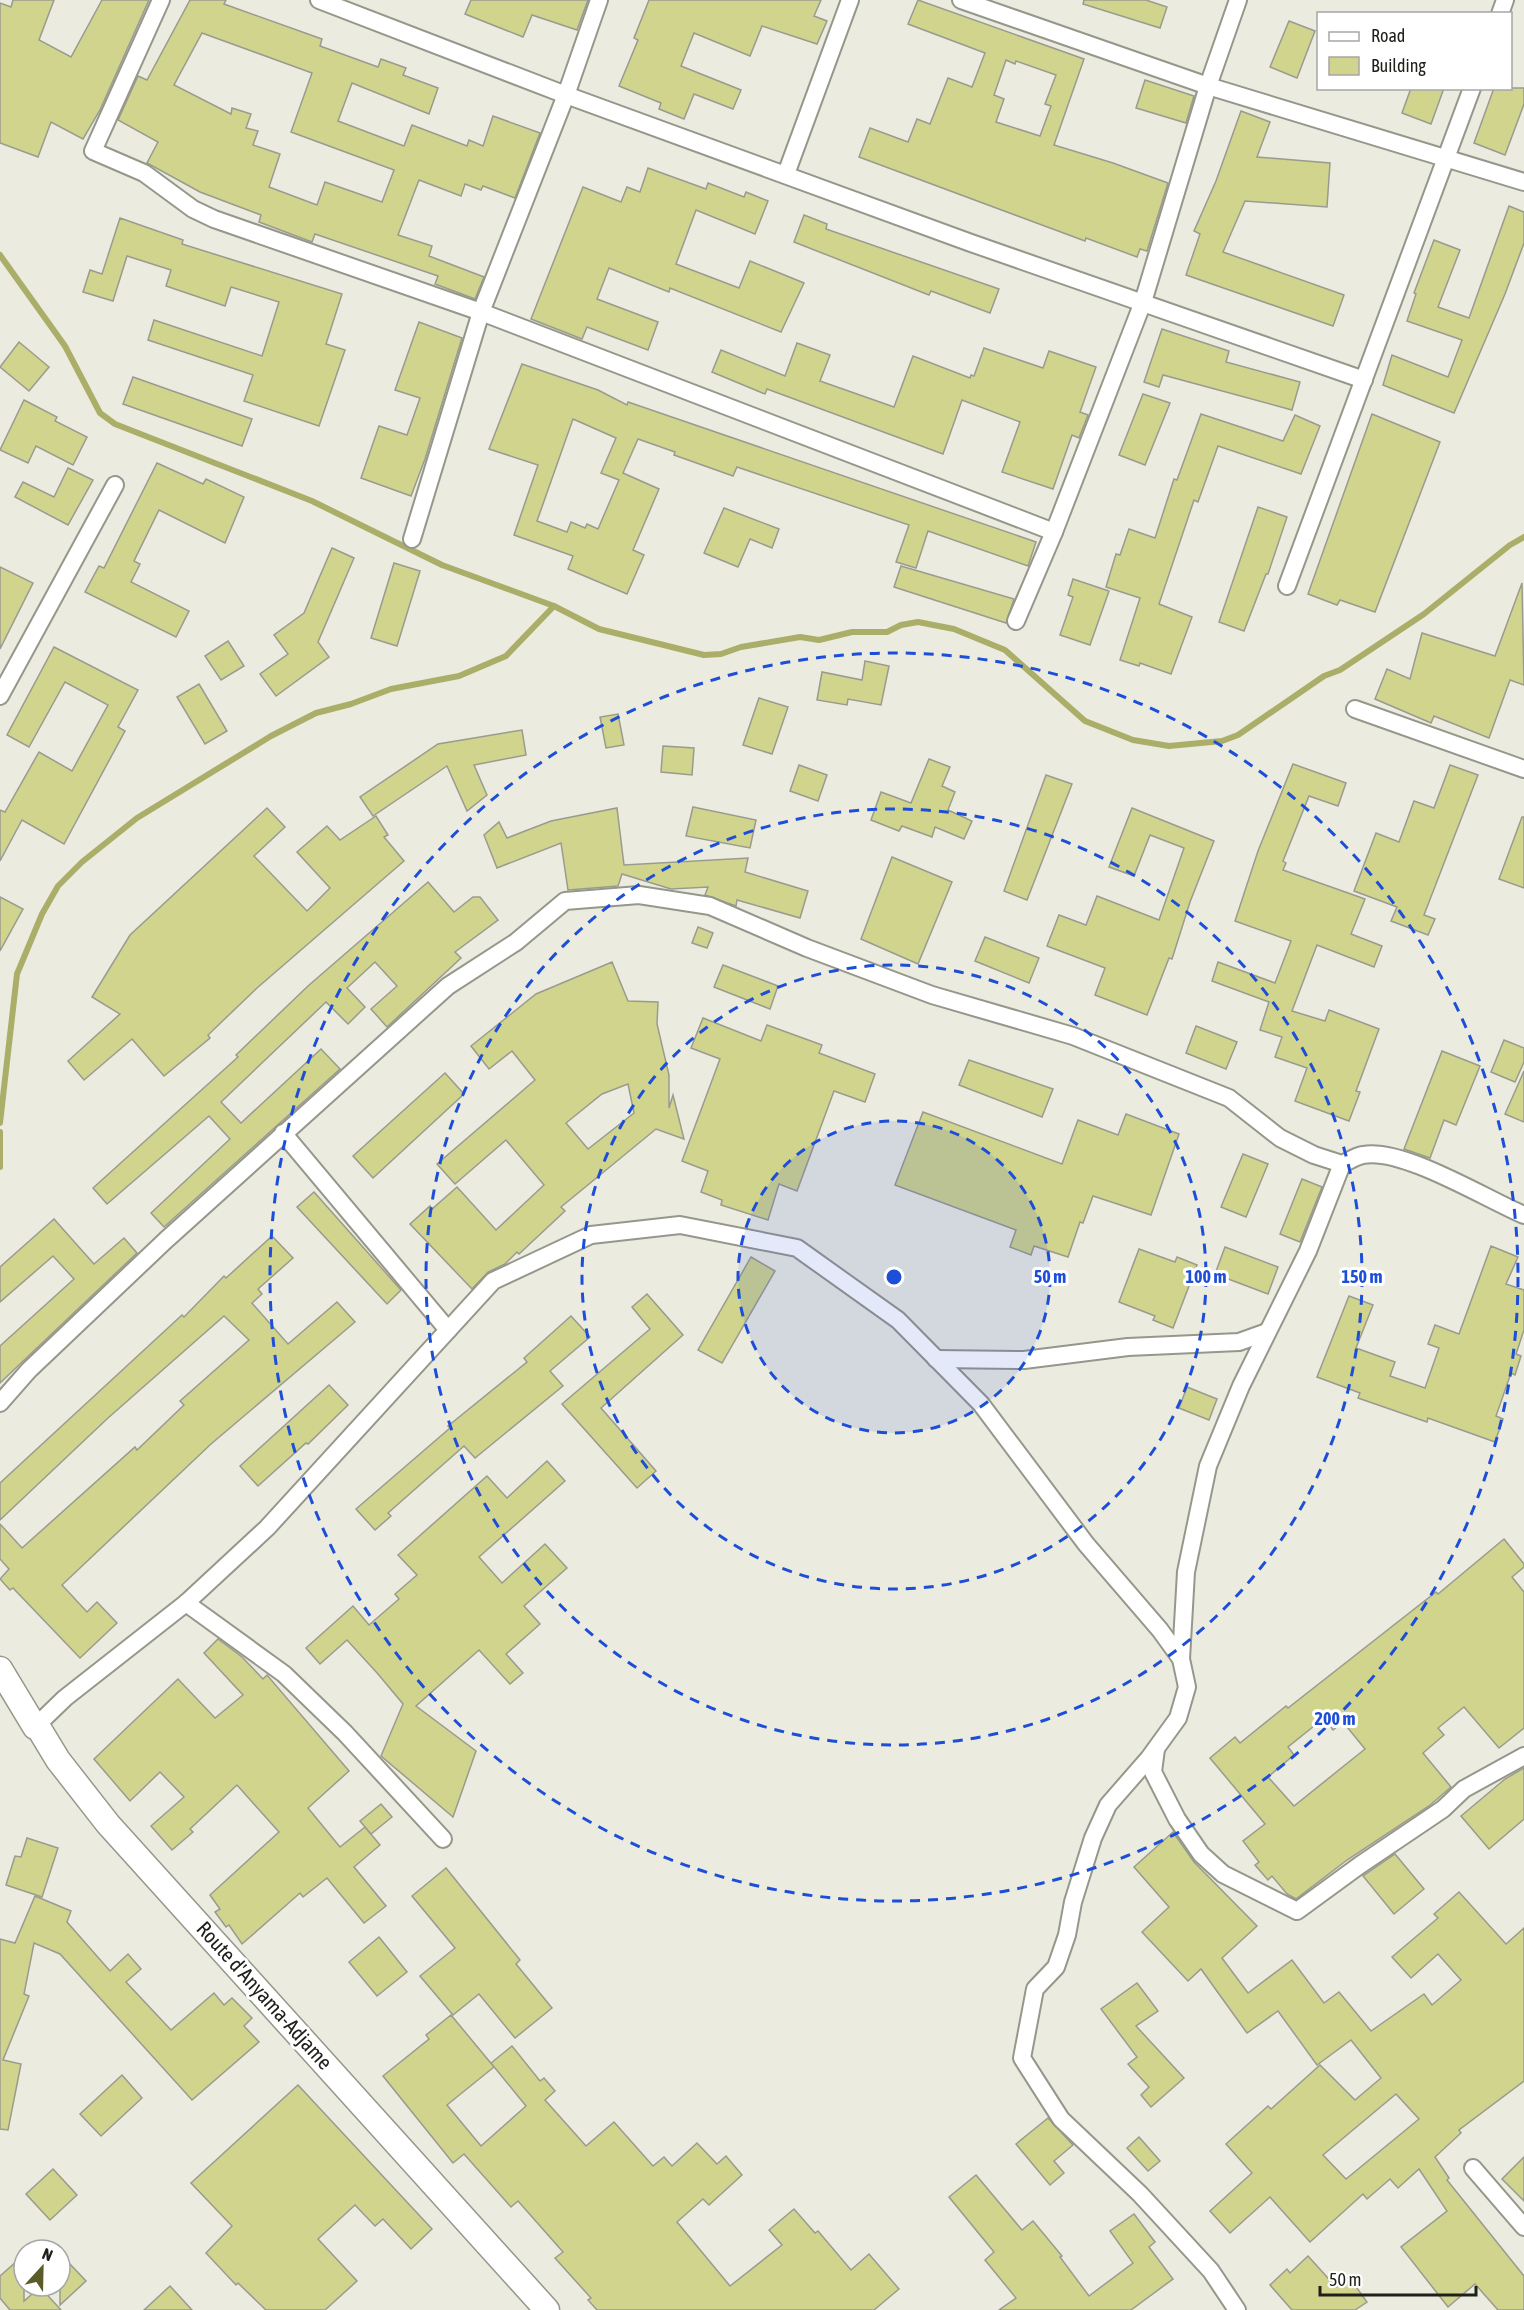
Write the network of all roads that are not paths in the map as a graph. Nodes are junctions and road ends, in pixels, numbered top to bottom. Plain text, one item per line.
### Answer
1 (161, 0) edge
2 (319, 0) edge
3 (599, 0) edge
4 (850, 0) edge
5 (961, 0) edge
6 (1238, 0) edge
7 (1208, 86) junction
8 (1471, 90) edge
9 (566, 95) junction
10 (1446, 159) junction
11 (786, 174) junction
12 (1524, 182) edge
13 (1143, 302) junction
14 (481, 312) junction
15 (1364, 380) junction
16 (115, 485) dead end
17 (1054, 532) junction
18 (412, 539) dead end
19 (1287, 586) dead end
20 (1016, 621) dead end
21 (0, 696) edge
22 (1356, 709) dead end
23 (1524, 769) edge
24 (283, 1133) junction
25 (1342, 1164) junction
26 (1524, 1215) edge
27 (448, 1330) junction
28 (1268, 1332) junction
29 (936, 1359) junction
30 (0, 1403) edge
31 (186, 1603) junction
32 (1181, 1659) junction
33 (0, 1669) edge
34 (35, 1727) junction
35 (1156, 1748) junction
36 (1524, 1756) edge
37 (443, 1839) dead end
38 (1473, 2168) dead end
39 (1524, 2227) edge
40 (547, 2310) edge
41 (1237, 2310) edge

1 - 14 street
2 - 9 street
3 - 9 street
4 - 11 street
5 - 7 street
6 - 7 street
7 - 10 street
7 - 13 street
8 - 10 street
9 - 11 street
9 - 14 street
10 - 12 street
10 - 15 street
11 - 13 street
13 - 15 street
13 - 17 street
14 - 17 street
14 - 18 street
15 - 19 street
16 - 21 street
17 - 20 street
22 - 23 street
24 - 25 street
24 - 27 street
24 - 30 street
25 - 26 street
25 - 28 street
27 - 29 street
27 - 31 street
28 - 29 street
28 - 32 street
29 - 32 street
31 - 34 street
31 - 37 street
32 - 35 street
33 - 34 street, Route d'Anyama-Adjame
34 - 40 street, Route d'Anyama-Adjame
35 - 36 street
35 - 41 street
38 - 39 street

